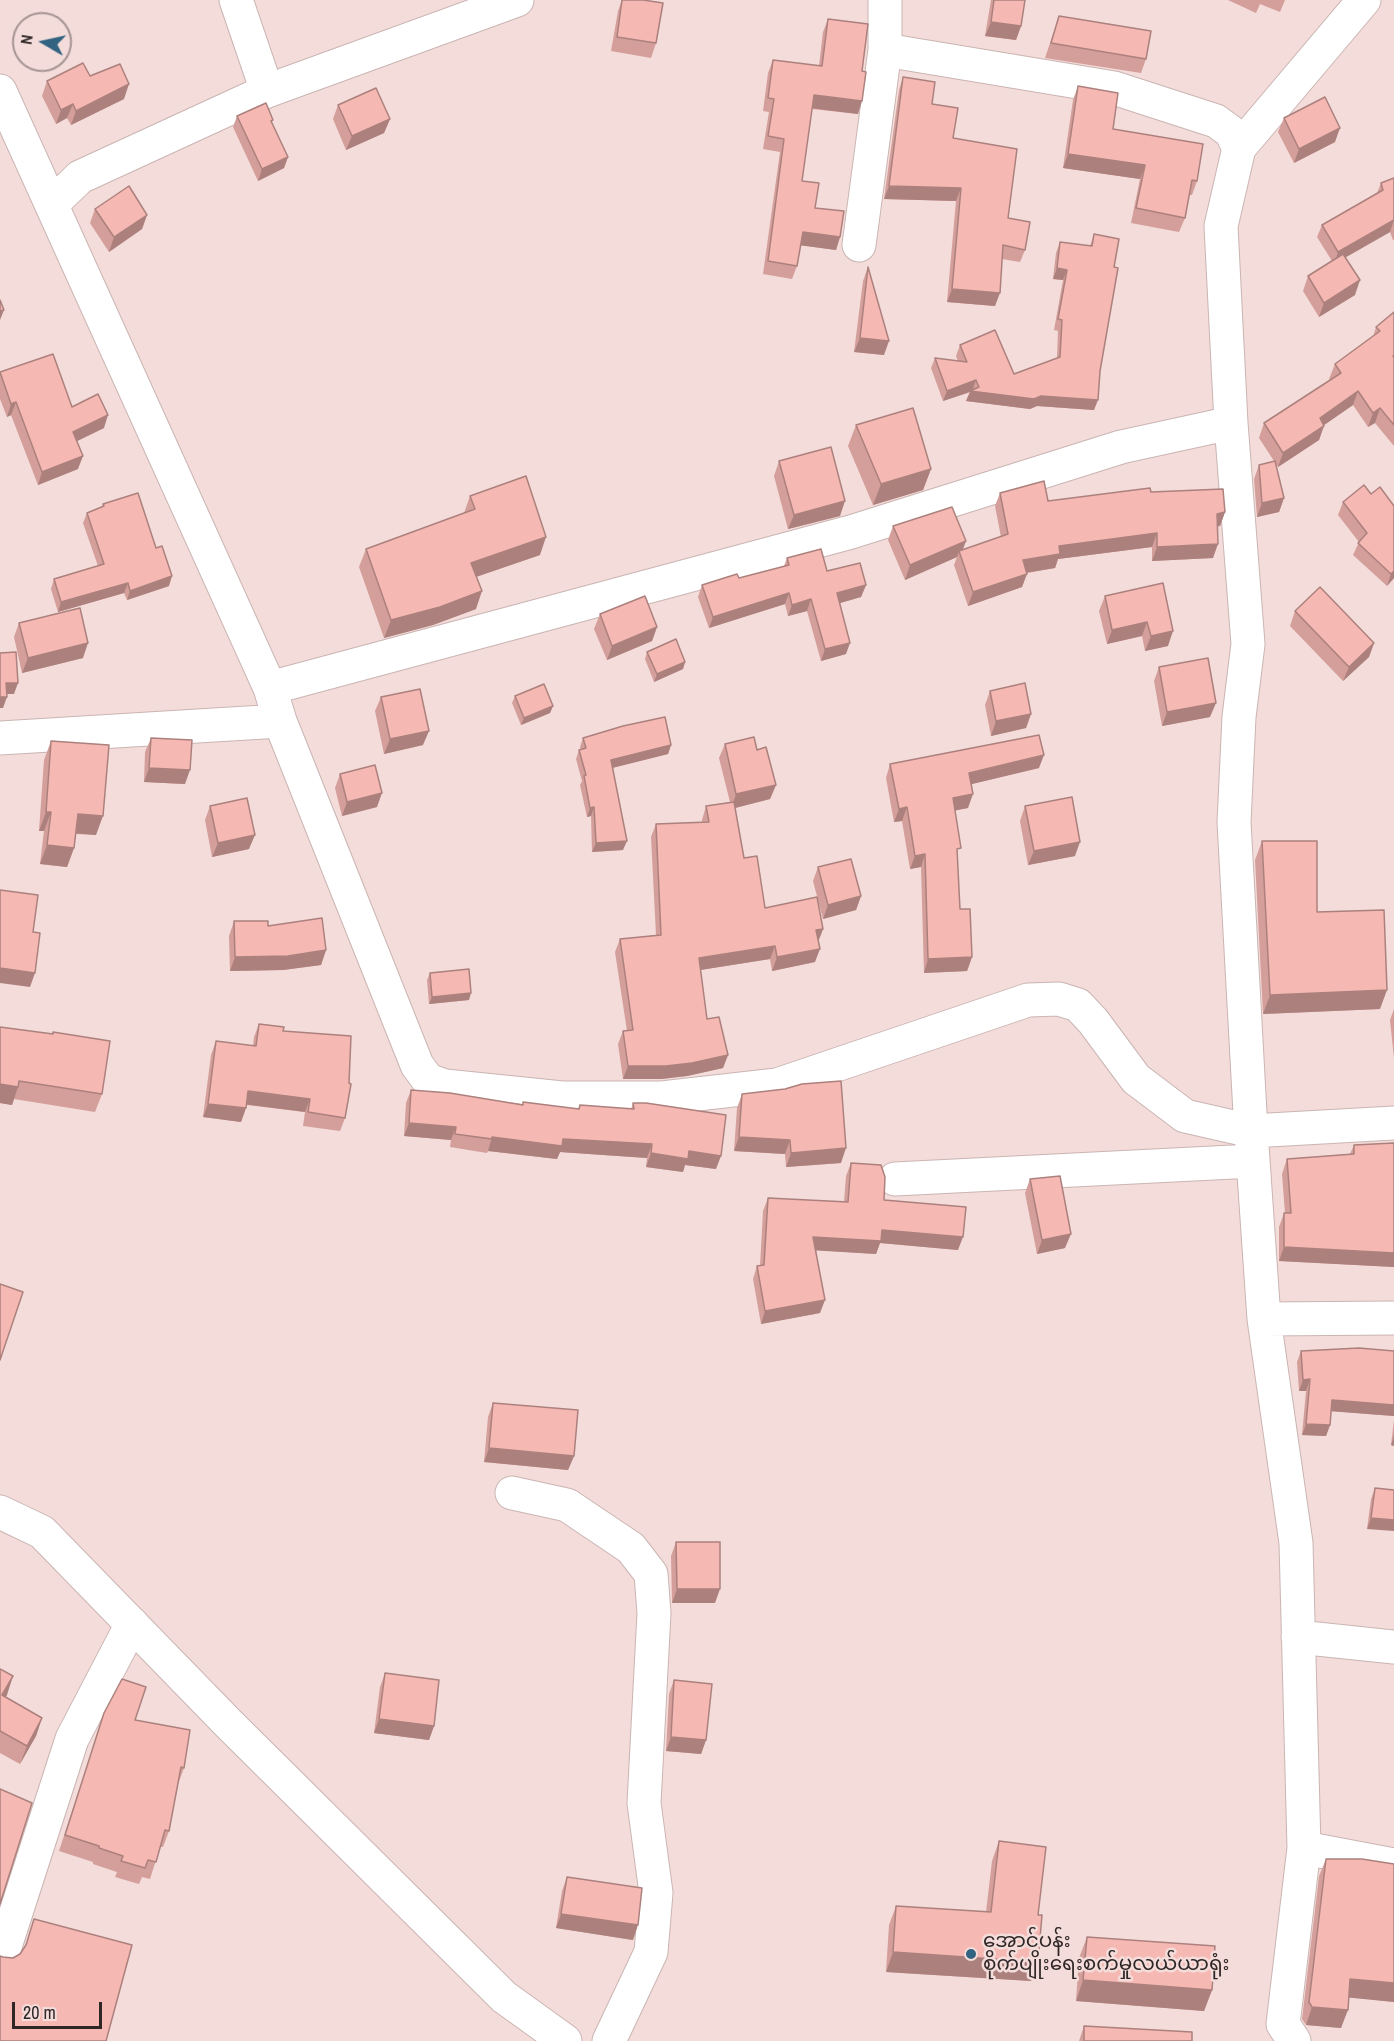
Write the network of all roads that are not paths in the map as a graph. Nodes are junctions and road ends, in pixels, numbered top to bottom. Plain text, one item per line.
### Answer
1 (236, 0) edge
2 (517, 0) edge
3 (885, 0) edge
4 (1364, 0) edge
5 (885, 50) junction
6 (267, 91) junction
7 (1, 97) edge
8 (1239, 148) junction
9 (52, 204) junction
10 (859, 245) dead end
11 (1231, 423) junction
12 (270, 688) junction
13 (280, 721) junction
14 (0, 738) edge
15 (1394, 1123) edge
16 (1252, 1146) junction
17 (895, 1179) dead end
18 (1394, 1318) edge
19 (1264, 1319) junction
20 (512, 1493) dead end
21 (0, 1512) edge
22 (132, 1624) junction
23 (1298, 1637) junction
24 (1394, 1647) edge
25 (1304, 1848) junction
26 (1394, 1865) edge
27 (0, 1962) edge
28 (565, 2041) edge
29 (609, 2041) edge
30 (1294, 2041) edge

1 - 6 street
2 - 6 street
3 - 5 street
4 - 8 street
5 - 8 street
5 - 10 street
6 - 9 street
7 - 9 street
8 - 11 street
9 - 12 street
11 - 12 street
11 - 16 street
12 - 13 street
13 - 14 street
13 - 16 street
15 - 16 street
16 - 17 street
16 - 19 street
18 - 19 street
19 - 23 street
20 - 29 street
21 - 22 street
22 - 27 street
22 - 28 street
23 - 24 street
23 - 25 street
25 - 26 street
25 - 30 street

